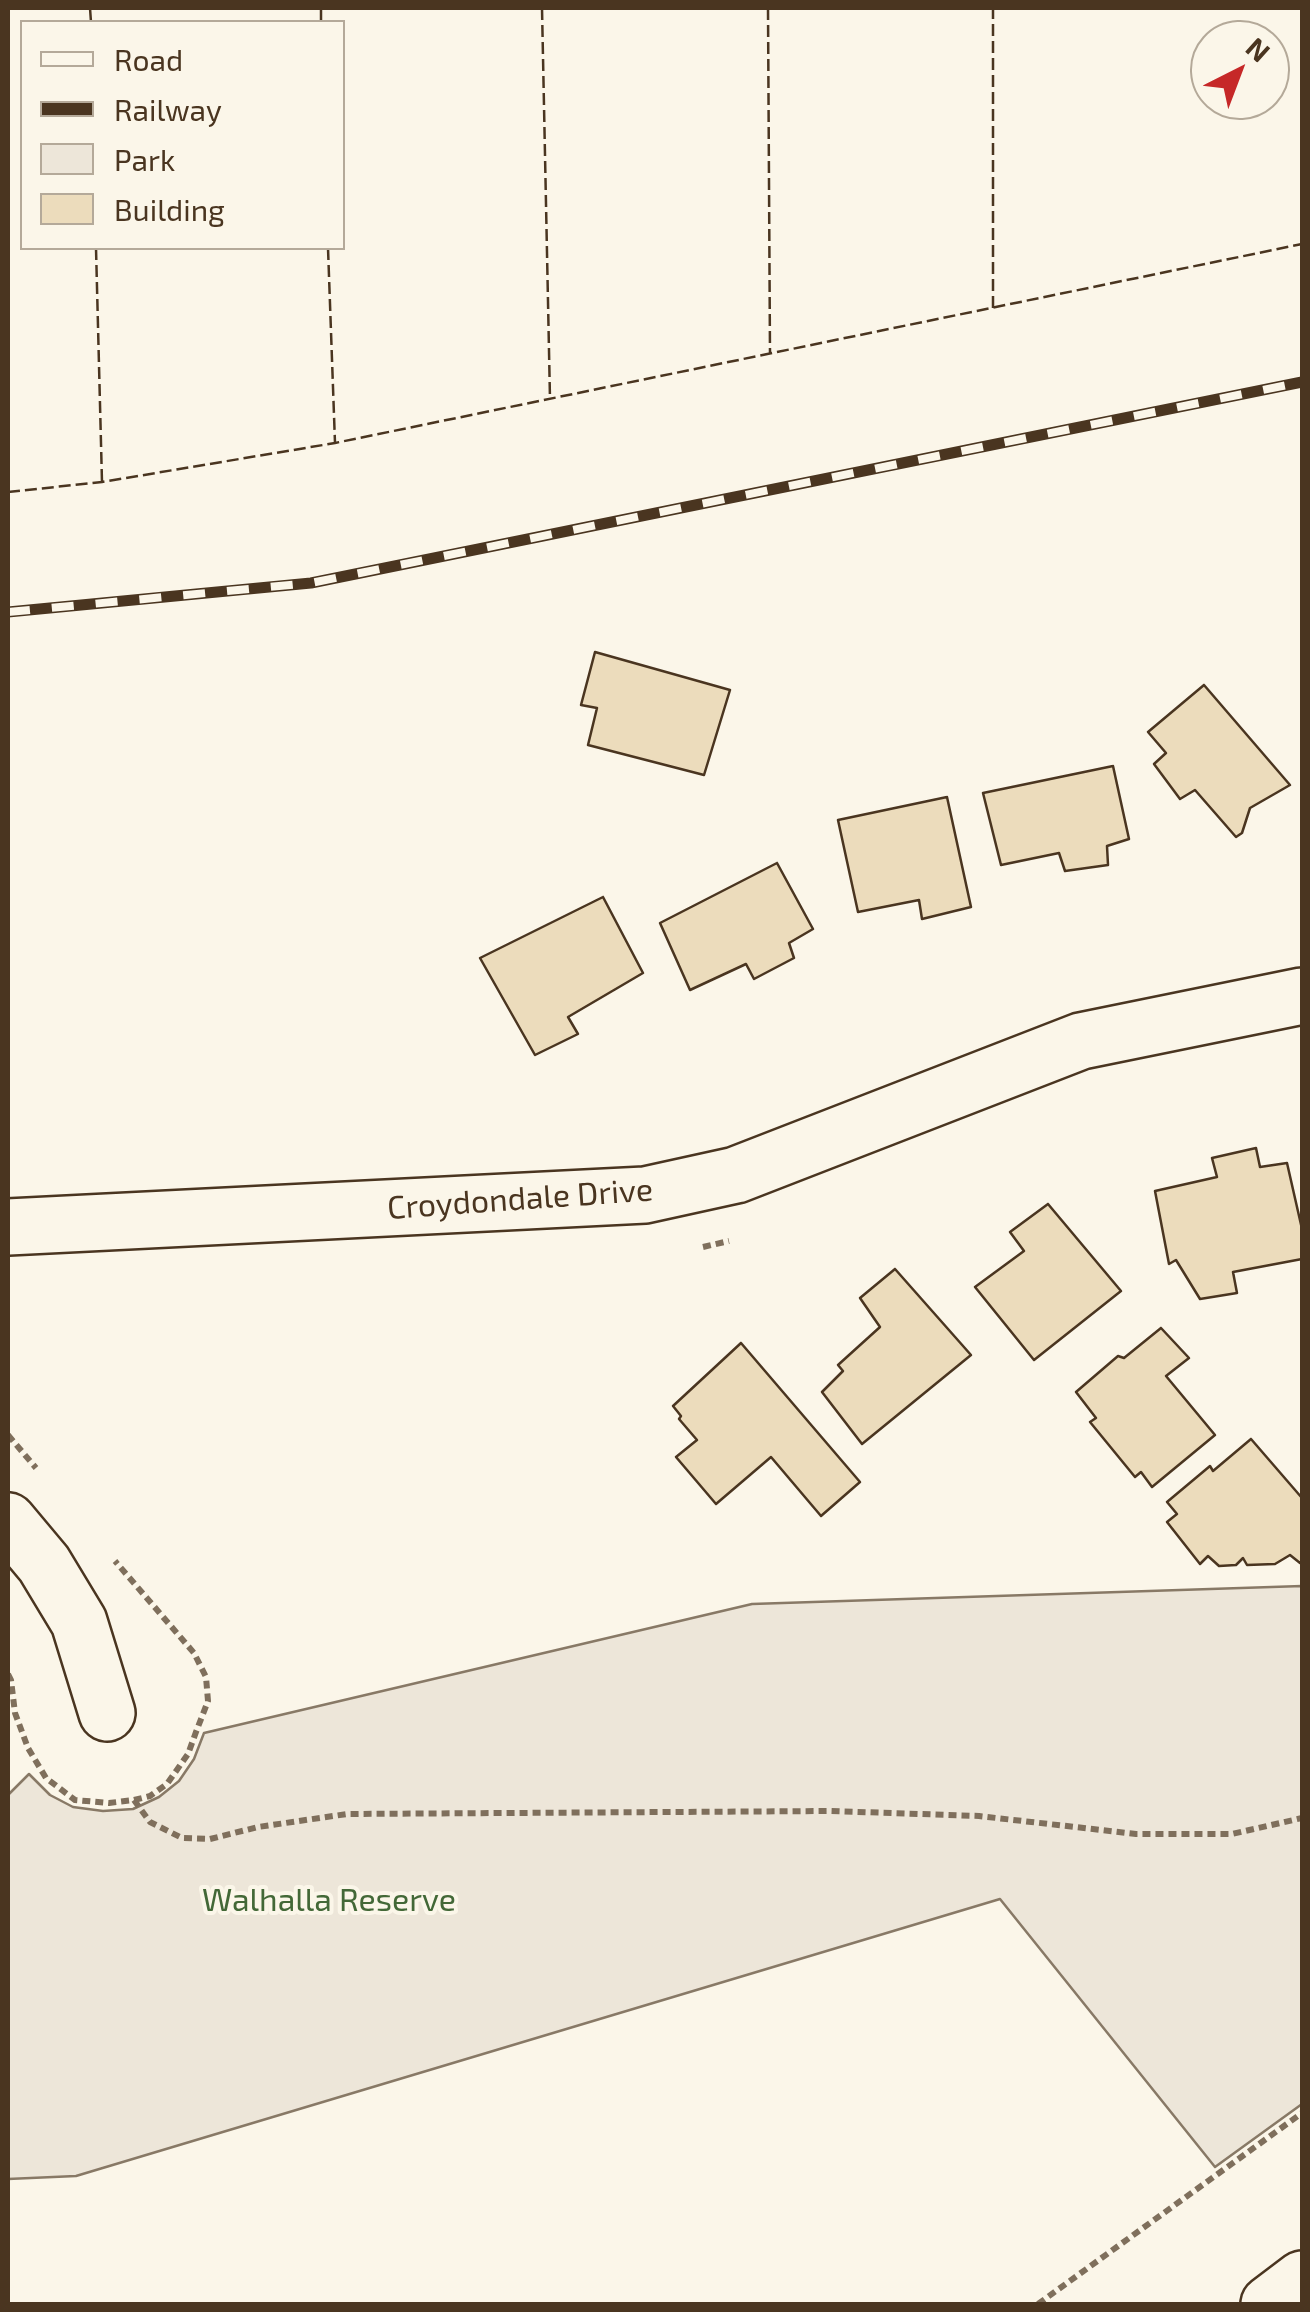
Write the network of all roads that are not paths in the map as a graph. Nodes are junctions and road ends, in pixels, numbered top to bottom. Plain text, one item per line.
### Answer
1 (1302, 996) edge
2 (8, 1227) edge
3 (8, 1521) edge
4 (108, 1713) dead end
5 (1302, 2278) edge
6 (1268, 2304) edge

1 - 2 street, Croydondale Drive
3 - 4 street
5 - 6 street

